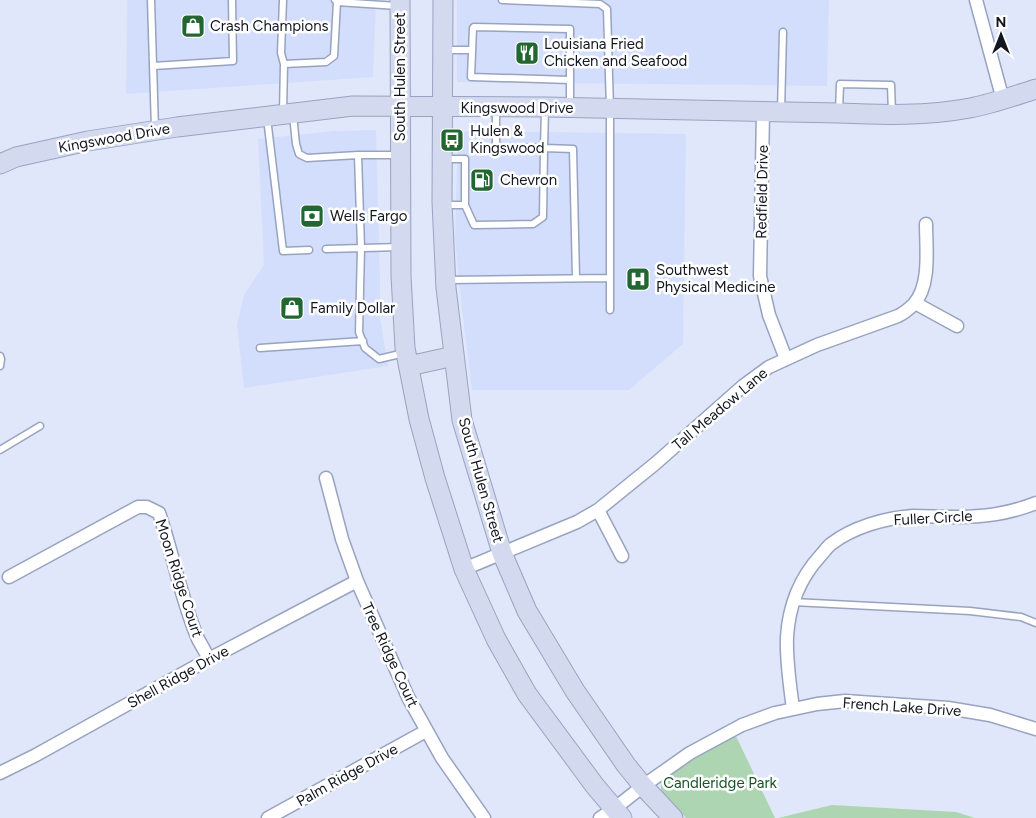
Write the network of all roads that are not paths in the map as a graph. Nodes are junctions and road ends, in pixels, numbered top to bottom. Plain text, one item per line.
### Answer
1 (152, 0) edge
2 (232, 0) edge
3 (282, 0) edge
4 (443, 0) edge
5 (502, 0) edge
6 (976, 0) edge
7 (336, 1) edge
8 (400, 3) edge
9 (783, 32) dead end
10 (443, 50) junction
11 (472, 50) junction
12 (284, 64) junction
13 (153, 66) junction
14 (570, 80) junction
15 (1036, 89) edge
16 (1003, 100) junction
17 (400, 107) junction
18 (443, 107) junction
19 (544, 107) junction
20 (496, 108) junction
21 (570, 108) junction
22 (610, 109) junction
23 (772, 112) junction
24 (839, 113) junction
25 (281, 115) junction
26 (892, 115) junction
27 (155, 130) junction
28 (544, 148) junction
29 (358, 155) junction
30 (400, 155) junction
31 (442, 158) junction
32 (0, 164) edge
33 (442, 205) junction
34 (465, 205) junction
35 (926, 224) dead end
36 (401, 247) junction
37 (361, 248) junction
38 (326, 249) dead end
39 (309, 250) dead end
40 (576, 278) junction
41 (610, 278) junction
42 (446, 280) junction
43 (915, 303) junction
44 (610, 310) dead end
45 (957, 326) dead end
46 (363, 341) junction
47 (260, 348) dead end
48 (0, 356) edge
49 (454, 356) junction
50 (408, 359) junction
51 (786, 359) junction
52 (0, 366) edge
53 (40, 426) dead end
54 (0, 450) edge
55 (326, 478) dead end
56 (1036, 503) edge
57 (598, 510) junction
58 (502, 553) junction
59 (622, 556) dead end
60 (464, 568) junction
61 (9, 577) dead end
62 (357, 580) junction
63 (793, 602) junction
64 (1036, 623) edge
65 (210, 659) junction
66 (793, 709) junction
67 (1036, 729) edge
68 (426, 731) junction
69 (0, 773) edge
70 (642, 786) junction
71 (612, 815) edge
72 (268, 818) edge
73 (484, 818) edge
74 (673, 818) edge

1 - 13 lane
2 - 13 lane
3 - 12 lane
4 - 10 main road, South Hulen Street
5 - 22 lane
6 - 16 street
7 - 8 lane
7 - 12 lane
8 - 17 main road, South Hulen Street
9 - 23 lane
10 - 11 lane
10 - 18 main road, South Hulen Street
11 - 14 lane
11 - 14 lane
12 - 25 lane
13 - 27 lane
14 - 21 lane
15 - 16 main road, Kingswood Drive
16 - 26 main road, Kingswood Drive
17 - 18 main road, Kingswood Drive
17 - 25 main road, Kingswood Drive
17 - 30 main road, South Hulen Street
18 - 20 main road, Kingswood Drive
18 - 31 main road, South Hulen Street
19 - 20 main road, Kingswood Drive
19 - 21 main road, Kingswood Drive
19 - 28 lane
20 - 28 lane
21 - 22 main road, Kingswood Drive
22 - 23 main road, Kingswood Drive
22 - 41 lane
23 - 24 main road, Kingswood Drive
23 - 51 street, Redfield Drive
24 - 26 main road, Kingswood Drive
24 - 26 lane
25 - 27 main road, Kingswood Drive
25 - 29 lane
25 - 39 lane
27 - 32 main road, Kingswood Drive
28 - 34 lane
28 - 40 lane
29 - 30 lane
29 - 37 lane
30 - 36 main road, South Hulen Street
31 - 33 main road, South Hulen Street
31 - 34 lane
33 - 34 lane
33 - 42 main road, South Hulen Street
35 - 43 street
36 - 37 lane
36 - 50 main road, South Hulen Street
37 - 38 lane
37 - 46 lane
40 - 41 lane
40 - 42 lane
41 - 44 lane
42 - 49 main road, South Hulen Street
43 - 45 street
43 - 51 street, Tall Meadow Lane
46 - 47 lane
46 - 50 lane
48 - 52 lane
49 - 50 main road
49 - 58 main road, South Hulen Street
50 - 60 main road, South Hulen Street
51 - 57 street, Tall Meadow Lane
53 - 54 lane
55 - 62 street, Tree Ridge Court
56 - 63 street, Fuller Circle
57 - 58 street, Tall Meadow Lane
57 - 59 street
58 - 60 street, Tall Meadow Lane
58 - 70 main road, South Hulen Street
60 - 71 main road, South Hulen Street
61 - 65 street, Moon Ridge Court
62 - 65 street, Shell Ridge Drive
62 - 68 street, Tree Ridge Court
63 - 64 lane
63 - 66 street, Fuller Circle
65 - 69 street, Shell Ridge Drive
66 - 67 street, French Lake Drive
66 - 70 street, French Lake Drive
68 - 72 street, Palm Ridge Drive
68 - 73 street, Tree Ridge Court
70 - 71 street, French Lake Drive
70 - 74 main road, South Hulen Street

